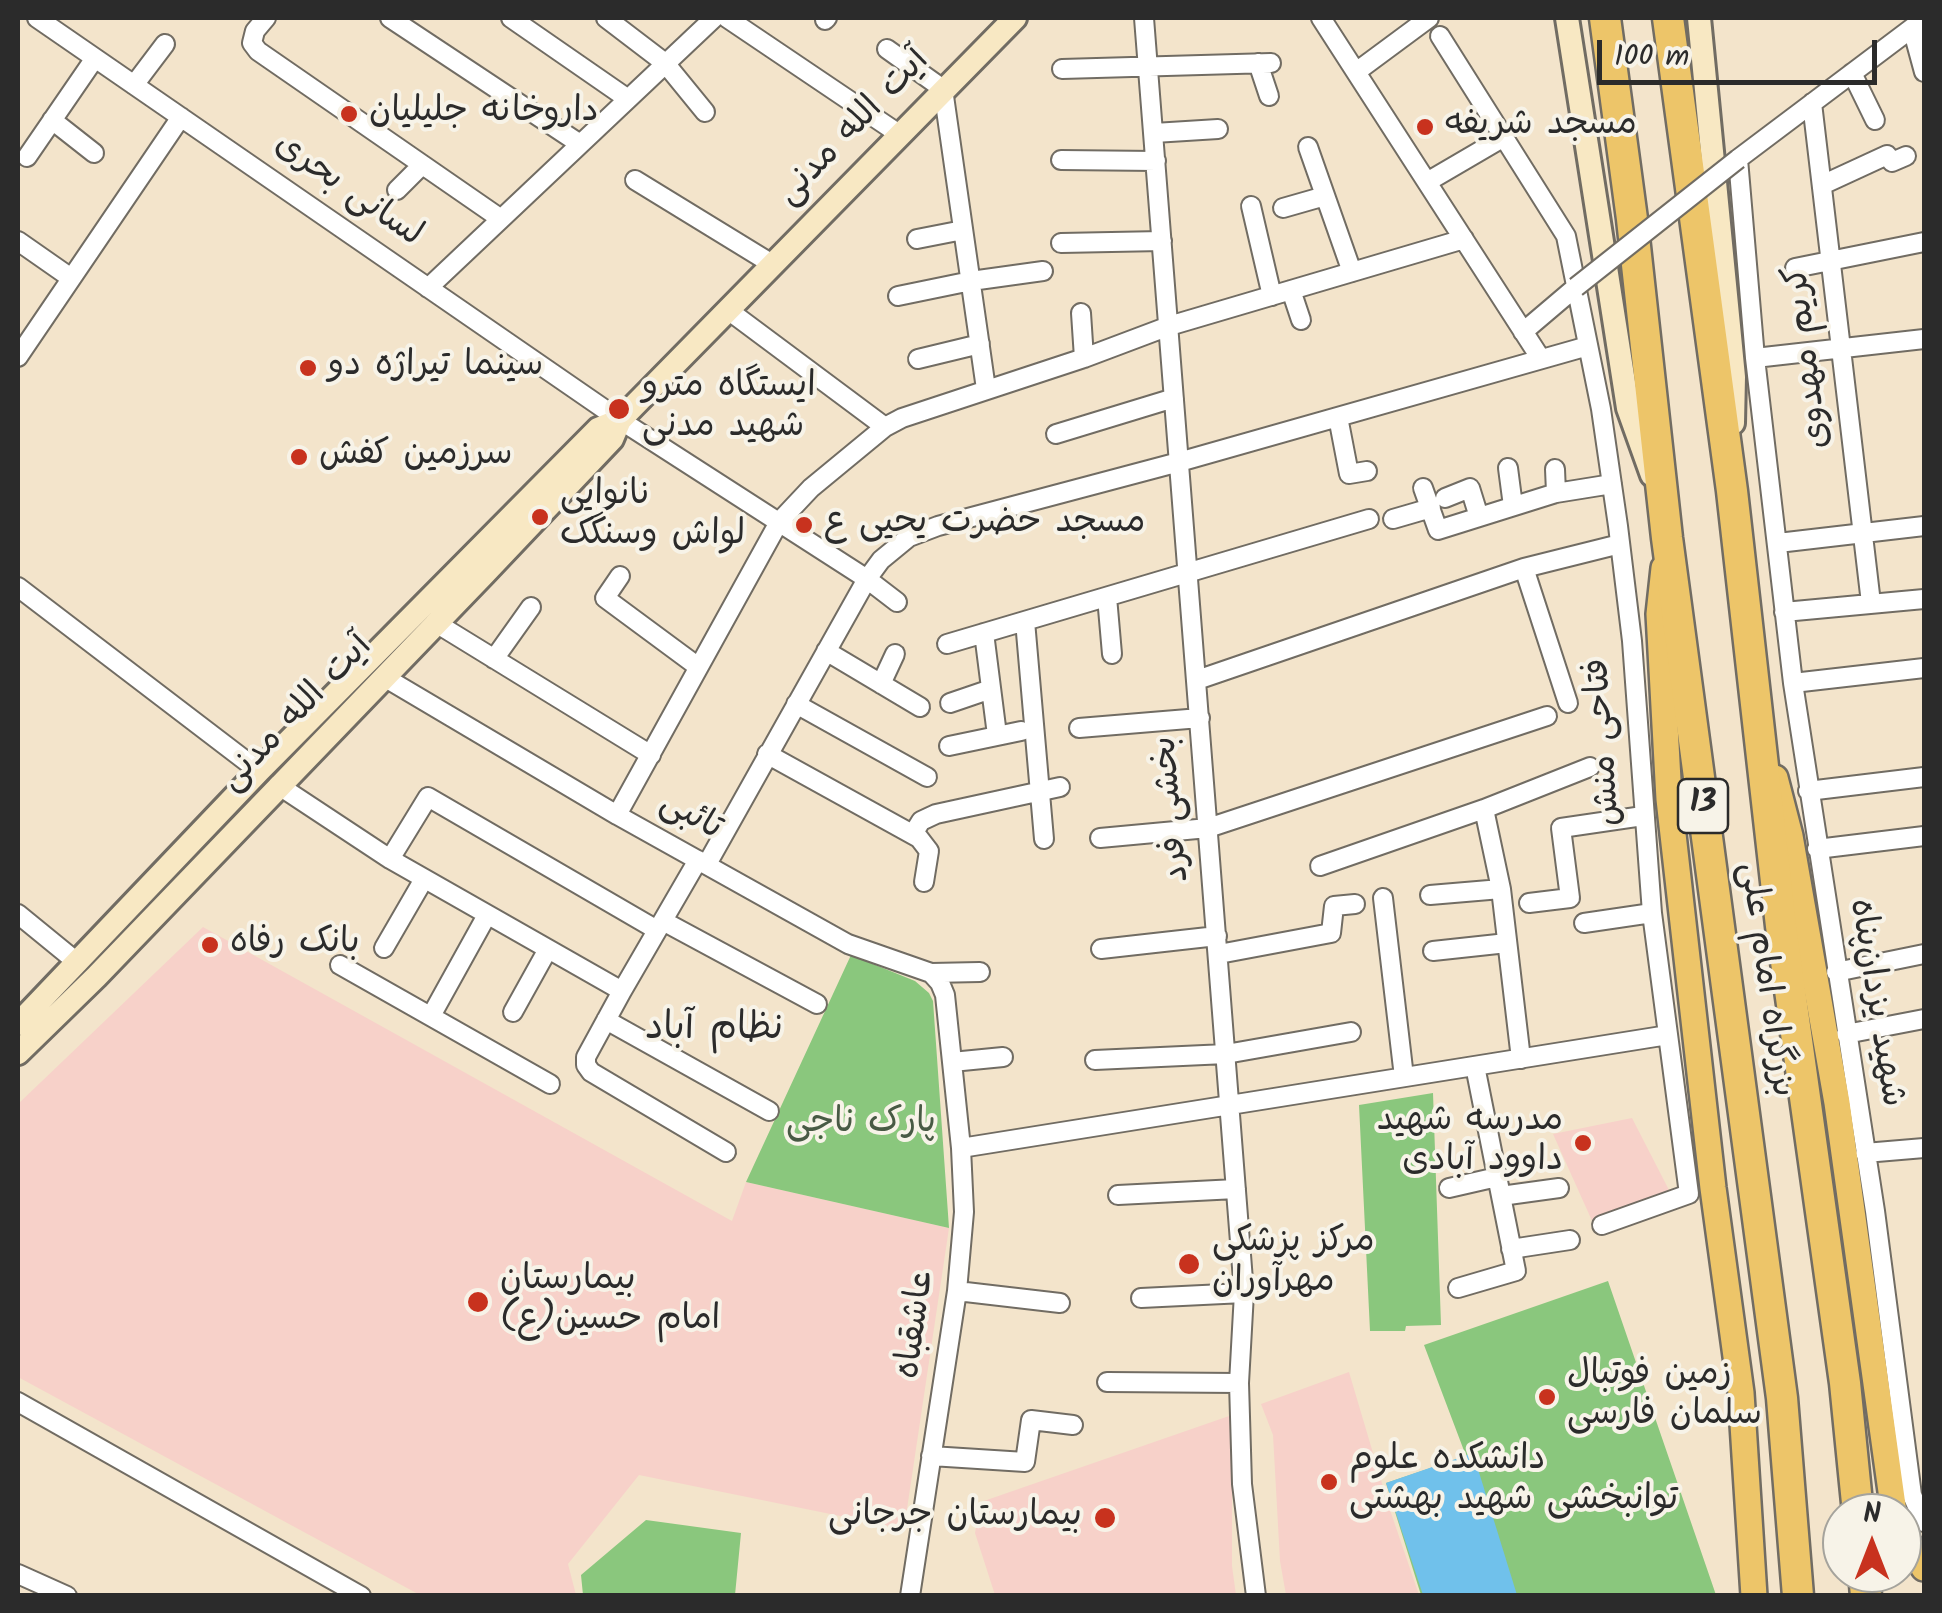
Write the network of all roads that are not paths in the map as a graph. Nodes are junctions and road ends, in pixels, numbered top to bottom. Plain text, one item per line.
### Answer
1 (266, 18) edge
2 (390, 18) edge
3 (511, 18) edge
4 (606, 18) edge
5 (714, 18) edge
6 (726, 18) edge
7 (1015, 18) edge
8 (1144, 18) edge
9 (1321, 18) edge
10 (1429, 18) edge
11 (1567, 18) edge
12 (1605, 18) edge
13 (1668, 18) edge
14 (1699, 18) edge
15 (49, 21) edge
16 (1918, 23) edge
17 (1440, 36) dead end
18 (165, 44) dead end
19 (887, 49) dead end
20 (95, 58) junction
21 (666, 64) junction
22 (1148, 66) junction
23 (1062, 70) dead end
24 (1356, 72) junction
25 (1924, 72) edge
26 (1852, 73) junction
27 (134, 85) junction
28 (943, 89) junction
29 (1268, 96) dead end
30 (628, 99) junction
31 (1812, 103) junction
32 (705, 112) dead end
33 (181, 117) junction
34 (52, 120) junction
35 (1875, 120) dead end
36 (1218, 129) dead end
37 (1154, 133) junction
38 (899, 134) junction
39 (1504, 137) junction
40 (580, 144) junction
41 (1308, 146) dead end
42 (94, 153) dead end
43 (1906, 156) dead end
44 (27, 157) dead end
45 (1738, 159) junction
46 (1061, 160) dead end
47 (1156, 161) junction
48 (422, 165) junction
49 (636, 180) dead end
50 (1427, 182) junction
51 (1822, 185) junction
52 (397, 190) dead end
53 (1325, 196) junction
54 (1250, 206) dead end
55 (1283, 208) dead end
56 (501, 220) junction
57 (964, 230) junction
58 (917, 239) dead end
59 (1464, 239) junction
60 (18, 241) edge
61 (1162, 241) junction
62 (1924, 242) edge
63 (1061, 243) dead end
64 (1831, 259) junction
65 (772, 264) junction
66 (1794, 268) dead end
67 (1044, 272) dead end
68 (1352, 272) junction
69 (72, 278) junction
70 (970, 281) junction
71 (1576, 287) junction
72 (428, 288) junction
73 (1292, 290) junction
74 (898, 296) dead end
75 (1272, 296) junction
76 (728, 310) junction
77 (1082, 314) dead end
78 (1301, 320) dead end
79 (1169, 326) junction
80 (1523, 332) junction
81 (1924, 338) edge
82 (980, 344) junction
83 (1588, 346) junction
84 (1842, 348) junction
85 (18, 357) edge
86 (1084, 358) junction
87 (1755, 358) junction
88 (918, 359) dead end
89 (1541, 359) junction
90 (986, 389) junction
91 (1174, 398) junction
92 (1338, 417) junction
93 (620, 420) junction
94 (885, 427) junction
95 (1056, 434) dead end
96 (1180, 462) junction
97 (1508, 468) dead end
98 (1556, 469) dead end
99 (1366, 470) dead end
100 (1612, 484) junction
101 (1424, 488) dead end
102 (1732, 492) junction
103 (1556, 493) junction
104 (1438, 503) junction
105 (1663, 504) junction
106 (1513, 506) junction
107 (1479, 517) junction
108 (1369, 519) dead end
109 (1394, 519) dead end
110 (779, 522) junction
111 (1924, 526) edge
112 (1864, 533) junction
113 (1666, 538) junction
114 (1778, 543) junction
115 (1620, 544) junction
116 (1524, 568) junction
117 (1188, 572) junction
118 (620, 576) dead end
119 (868, 579) junction
120 (18, 587) edge
121 (1106, 597) junction
122 (1924, 599) edge
123 (897, 602) dead end
124 (1871, 604) junction
125 (532, 607) dead end
126 (1784, 612) junction
127 (1025, 620) junction
128 (436, 623) junction
129 (984, 633) junction
130 (947, 644) dead end
131 (826, 651) junction
132 (895, 654) dead end
133 (1112, 654) dead end
134 (494, 660) junction
135 (697, 666) junction
136 (1924, 668) edge
137 (375, 670) junction
138 (1197, 680) junction
139 (1793, 683) junction
140 (882, 684) junction
141 (991, 689) junction
142 (950, 703) dead end
143 (796, 704) junction
144 (1568, 704) dead end
145 (920, 707) dead end
146 (1547, 716) dead end
147 (1758, 716) junction
148 (1200, 718) junction
149 (1079, 728) dead end
150 (1020, 732) dead end
151 (997, 735) junction
152 (950, 746) dead end
153 (768, 754) junction
154 (651, 755) junction
155 (1590, 767) dead end
156 (258, 771) junction
157 (927, 777) dead end
158 (1924, 777) edge
159 (278, 785) junction
160 (1060, 787) dead end
161 (1040, 790) junction
162 (1808, 791) junction
163 (1484, 809) junction
164 (618, 815) junction
165 (1643, 816) junction
166 (1208, 828) junction
167 (913, 834) junction
168 (1924, 836) edge
169 (1100, 838) dead end
170 (1044, 840) dead end
171 (1817, 849) junction
172 (390, 859) junction
173 (702, 862) junction
174 (1320, 866) dead end
175 (424, 878) junction
176 (924, 882) dead end
177 (1501, 889) junction
178 (1430, 895) dead end
179 (1383, 898) dead end
180 (1528, 903) dead end
181 (1356, 904) dead end
182 (1652, 913) junction
183 (18, 914) edge
184 (488, 915) junction
185 (1584, 923) dead end
186 (660, 925) junction
187 (1507, 943) junction
188 (1218, 945) junction
189 (384, 948) dead end
190 (548, 949) junction
191 (1101, 949) dead end
192 (1433, 952) dead end
193 (1924, 954) edge
194 (340, 965) dead end
195 (87, 970) junction
196 (980, 972) dead end
197 (1836, 972) junction
198 (931, 973) junction
199 (622, 991) junction
200 (817, 1004) dead end
201 (513, 1012) dead end
202 (430, 1016) junction
203 (1924, 1019) edge
204 (606, 1020) junction
205 (18, 1024) edge
206 (1351, 1032) dead end
207 (1668, 1034) junction
208 (1846, 1034) junction
209 (18, 1052) edge
210 (1226, 1054) junction
211 (1003, 1057) dead end
212 (1521, 1058) junction
213 (1095, 1060) dead end
214 (952, 1062) junction
215 (1475, 1066) junction
216 (1404, 1078) junction
217 (550, 1084) dead end
218 (1230, 1106) junction
219 (769, 1111) dead end
220 (962, 1148) junction
221 (1924, 1148) edge
222 (726, 1152) dead end
223 (1865, 1153) junction
224 (1499, 1186) junction
225 (1449, 1188) dead end
226 (1559, 1188) dead end
227 (1236, 1189) junction
228 (1118, 1196) dead end
229 (1602, 1225) dead end
230 (1570, 1240) dead end
231 (1511, 1249) junction
232 (1458, 1288) dead end
233 (956, 1291) junction
234 (1244, 1294) junction
235 (1142, 1298) dead end
236 (1060, 1304) dead end
237 (1108, 1382) dead end
238 (1238, 1384) junction
239 (18, 1402) edge
240 (1073, 1426) dead end
241 (932, 1456) junction
242 (1856, 1493) edge
243 (1891, 1493) edge
244 (1924, 1522) edge
245 (18, 1574) edge
246 (328, 1588) edge
247 (67, 1596) edge
248 (360, 1596) edge
249 (910, 1596) edge
250 (1256, 1596) edge
251 (1754, 1596) edge
252 (1798, 1596) edge

1 - 48 street
2 - 40 street
3 - 30 street
4 - 21 street
5 - 21 street
6 - 38 street
7 - 28 main road, آیت الله مدنی
8 - 22 street, بخشی فرد
9 - 24 street
10 - 24 street
11 - 105 main road
12 - 105 highway, بزرگراه امام علی / 13
13 - 102 highway, بزرگراه امام علی / 13
14 - 102 main road
15 - 20 street, لسانی بحری
16 - 25 street
16 - 26 street
17 - 39 street
18 - 27 street
19 - 28 street
20 - 27 street, لسانی بحری
20 - 34 street
21 - 30 street
21 - 32 street
22 - 23 street
22 - 29 street
22 - 37 street, بخشی فرد
24 - 50 street
26 - 31 street
26 - 35 street
27 - 33 street, لسانی بحری
28 - 38 main road, آیت الله مدنی
28 - 57 street
30 - 40 street
31 - 45 street
31 - 51 street, کریم مهدوی
33 - 69 street
33 - 72 street, لسانی بحری
34 - 42 street
34 - 44 street
36 - 37 street
37 - 47 street, بخشی فرد
38 - 65 main road, آیت الله مدنی
39 - 50 street
39 - 71 street, فتاحی منش
40 - 56 street
41 - 53 street
43 - 51 street
45 - 71 street, bridge
45 - 87 street, شهید یزدان‌پناه
46 - 47 street
47 - 61 street, بخشی فرد
48 - 52 street
48 - 56 street
49 - 65 street
50 - 59 street
51 - 64 street, کریم مهدوی
53 - 55 street
53 - 68 street
54 - 75 street
56 - 72 street
57 - 58 street
57 - 70 street
59 - 68 street
59 - 80 street
60 - 69 street
61 - 63 street
61 - 79 street, بخشی فرد
62 - 64 street
64 - 66 street
64 - 84 street, کریم مهدوی
65 - 76 main road, آیت الله مدنی
67 - 70 street
68 - 73 street
69 - 85 street
70 - 74 street
70 - 82 street
71 - 80 street
71 - 83 street, فتاحی منش
72 - 93 street, لسانی بحری
73 - 75 street
73 - 78 street
75 - 79 street
76 - 93 main road, آیت الله مدنی
76 - 94 street
77 - 86 street
79 - 86 street
79 - 91 street, بخشی فرد
80 - 89 street
81 - 84 street
82 - 88 street
82 - 90 street
83 - 89 street
83 - 100 street, فتاحی منش
84 - 87 street
84 - 112 street, کریم مهدوی
86 - 90 street
87 - 114 street, شهید یزدان‌پناه
89 - 92 street
90 - 94 street
91 - 95 street
91 - 96 street, بخشی فرد
92 - 96 street
92 - 99 street
93 - 110 street, لسانی بحری
93 - 128 main road, آیت الله مدنی
93 - 137 main road, آیت الله مدنی
94 - 110 street
96 - 117 street, بخشی فرد
96 - 119 street
97 - 106 street
98 - 103 street
100 - 103 street
100 - 115 street, فتاحی منش
101 - 104 street
102 - 147 highway, بزرگراه امام علی / 13
103 - 106 street
104 - 107 street
104 - 107 street
104 - 109 street
105 - 113 highway, بزرگراه امام علی / 13
106 - 107 street
108 - 117 street
110 - 119 street, لسانی بحری
110 - 135 street
111 - 112 street
112 - 114 street
112 - 124 street, کریم مهدوی
113 - 251 main road
113 - 252 highway, بزرگراه امام علی / 13
114 - 126 street, شهید یزدان‌پناه
115 - 116 street
115 - 165 street, فتاحی منش
116 - 138 street
116 - 144 street
117 - 121 street
117 - 138 street, بخشی فرد
118 - 135 street
119 - 123 street, لسانی بحری
119 - 131 street
120 - 156 street
121 - 127 street
121 - 133 street
122 - 124 street
124 - 126 street
125 - 134 street
126 - 139 street, شهید یزدان‌پناه
127 - 129 street
127 - 161 street
128 - 134 street
128 - 137 main road, آیت الله مدنی
129 - 130 street
129 - 141 street
131 - 140 street
131 - 143 street
132 - 140 street
134 - 154 street
135 - 154 street
136 - 139 street
137 - 156 main road, آیت الله مدنی
137 - 159 main road, آیت الله مدنی
137 - 164 street, تائبی
138 - 148 street, بخشی فرد
139 - 162 street, شهید یزدان‌پناه
140 - 145 street
141 - 142 street
141 - 151 street
143 - 153 street
143 - 157 street
146 - 166 street
147 - 242 highway, بزرگراه امام علی / 13
147 - 243 main road
148 - 149 street
148 - 166 street, بخشی فرد
150 - 151 street
151 - 152 street
153 - 167 street
153 - 173 street
154 - 164 street
155 - 163 street
156 - 159 main road
156 - 195 main road, آیت الله مدنی
158 - 162 street
159 - 172 street
159 - 195 main road, آیت الله مدنی
160 - 161 street
161 - 167 street
161 - 170 street
162 - 171 street, شهید یزدان‌پناه
163 - 174 street
163 - 177 street
164 - 173 street, تائبی
165 - 180 street
165 - 182 street, فتاحی منش
166 - 169 street
166 - 188 street, بخشی فرد
167 - 176 street
168 - 171 street
171 - 197 street, شهید یزدان‌پناه
172 - 175 street
172 - 186 street
173 - 186 street
173 - 198 street, تائبی
175 - 184 street
175 - 189 street
177 - 178 street
177 - 187 street
179 - 216 street
181 - 188 street
182 - 185 street
182 - 207 street, فتاحی منش
183 - 195 street
184 - 190 street
184 - 202 street
186 - 199 street
186 - 200 street
187 - 192 street
187 - 212 street
188 - 191 street
188 - 210 street, بخشی فرد
190 - 199 street
190 - 201 street
193 - 197 street
194 - 202 street
195 - 205 main road, آیت الله مدنی
195 - 209 main road, آیت الله مدنی
196 - 198 street, تائبی
197 - 208 street, شهید یزدان‌پناه
198 - 214 street, عاشقباه
199 - 204 street
202 - 217 street
203 - 208 street
204 - 219 street
204 - 222 street
206 - 210 street
207 - 212 street
207 - 229 street, فتاحی منش
208 - 223 street, شهید یزدان‌پناه
210 - 213 street
210 - 218 street, بخشی فرد
211 - 214 street
212 - 215 street
214 - 220 street, عاشقباه
215 - 216 street
215 - 224 street
216 - 218 street
218 - 220 street
218 - 227 street, بخشی فرد
220 - 233 street, عاشقباه
221 - 223 street
223 - 244 street, شهید یزدان‌پناه
224 - 225 street
224 - 226 street
224 - 231 street
227 - 228 street
227 - 234 street, بخشی فرد
230 - 231 street
231 - 232 street
233 - 236 street
233 - 241 street, عاشقباه
234 - 235 street
234 - 238 street, بخشی فرد
237 - 238 street
238 - 250 street, بخشی فرد
239 - 246 street
240 - 241 street
241 - 249 street, عاشقباه
245 - 247 street
246 - 248 street

